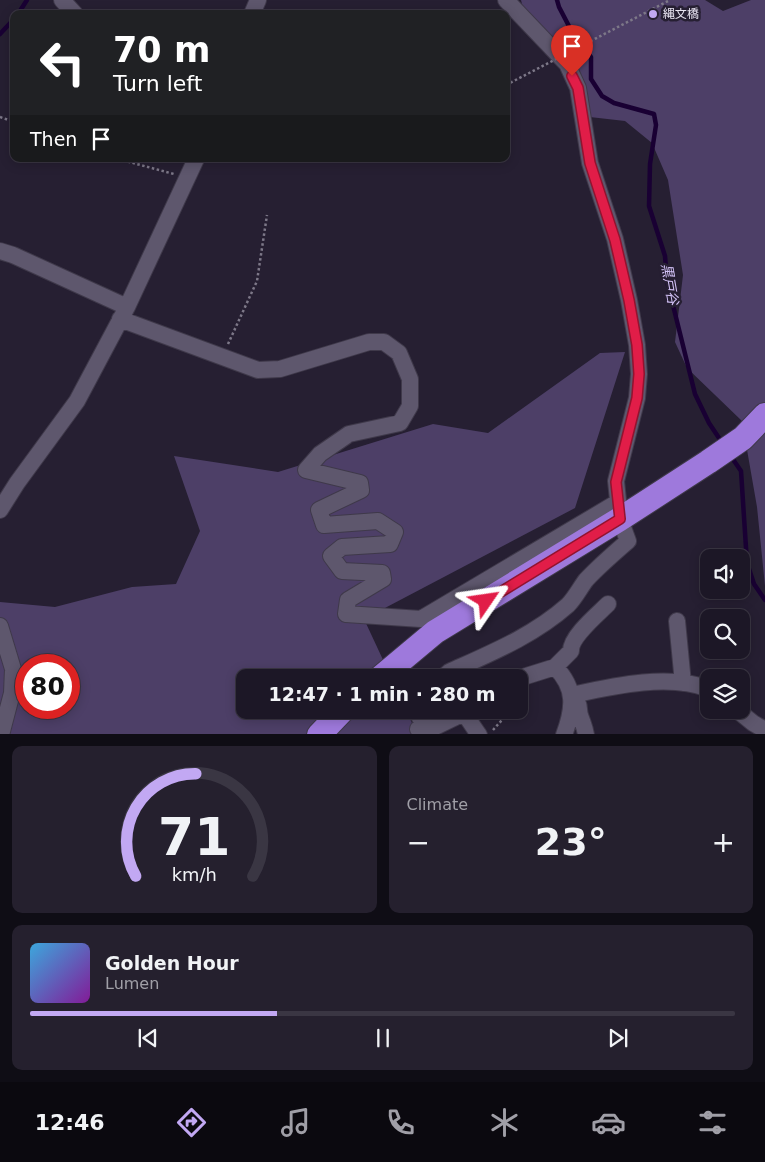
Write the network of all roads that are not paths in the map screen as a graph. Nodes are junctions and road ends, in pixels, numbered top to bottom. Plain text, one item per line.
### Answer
1 (62, 0) edge
2 (506, 0) edge
3 (72, 10) edge
4 (195, 162) edge
5 (0, 251) edge
6 (123, 313) junction
7 (765, 415) edge
8 (0, 510) edge
9 (619, 511) junction
10 (608, 604) dead end
11 (677, 621) dead end
12 (0, 626) edge
13 (591, 632) dead end
14 (571, 651) junction
15 (555, 667) junction
16 (391, 669) edge
17 (456, 669) edge
18 (528, 675) edge
19 (683, 683) junction
20 (700, 688) edge
21 (572, 696) junction
22 (334, 719) edge
23 (748, 719) edge
24 (418, 723) edge
25 (765, 730) edge
26 (1, 734) edge
27 (319, 734) edge
28 (479, 734) edge
29 (564, 734) edge
30 (586, 734) edge

1 - 3 street
2 - 9 street
4 - 6 street
5 - 6 street
6 - 8 street
6 - 9 street
7 - 9 highway
9 - 16 highway
9 - 17 street
10 - 14 street
11 - 19 street
12 - 26 street
13 - 14 street
14 - 15 street
15 - 18 street
15 - 21 street
19 - 20 street
19 - 21 street
21 - 29 street
21 - 30 street
22 - 27 highway
23 - 25 street
24 - 28 street

